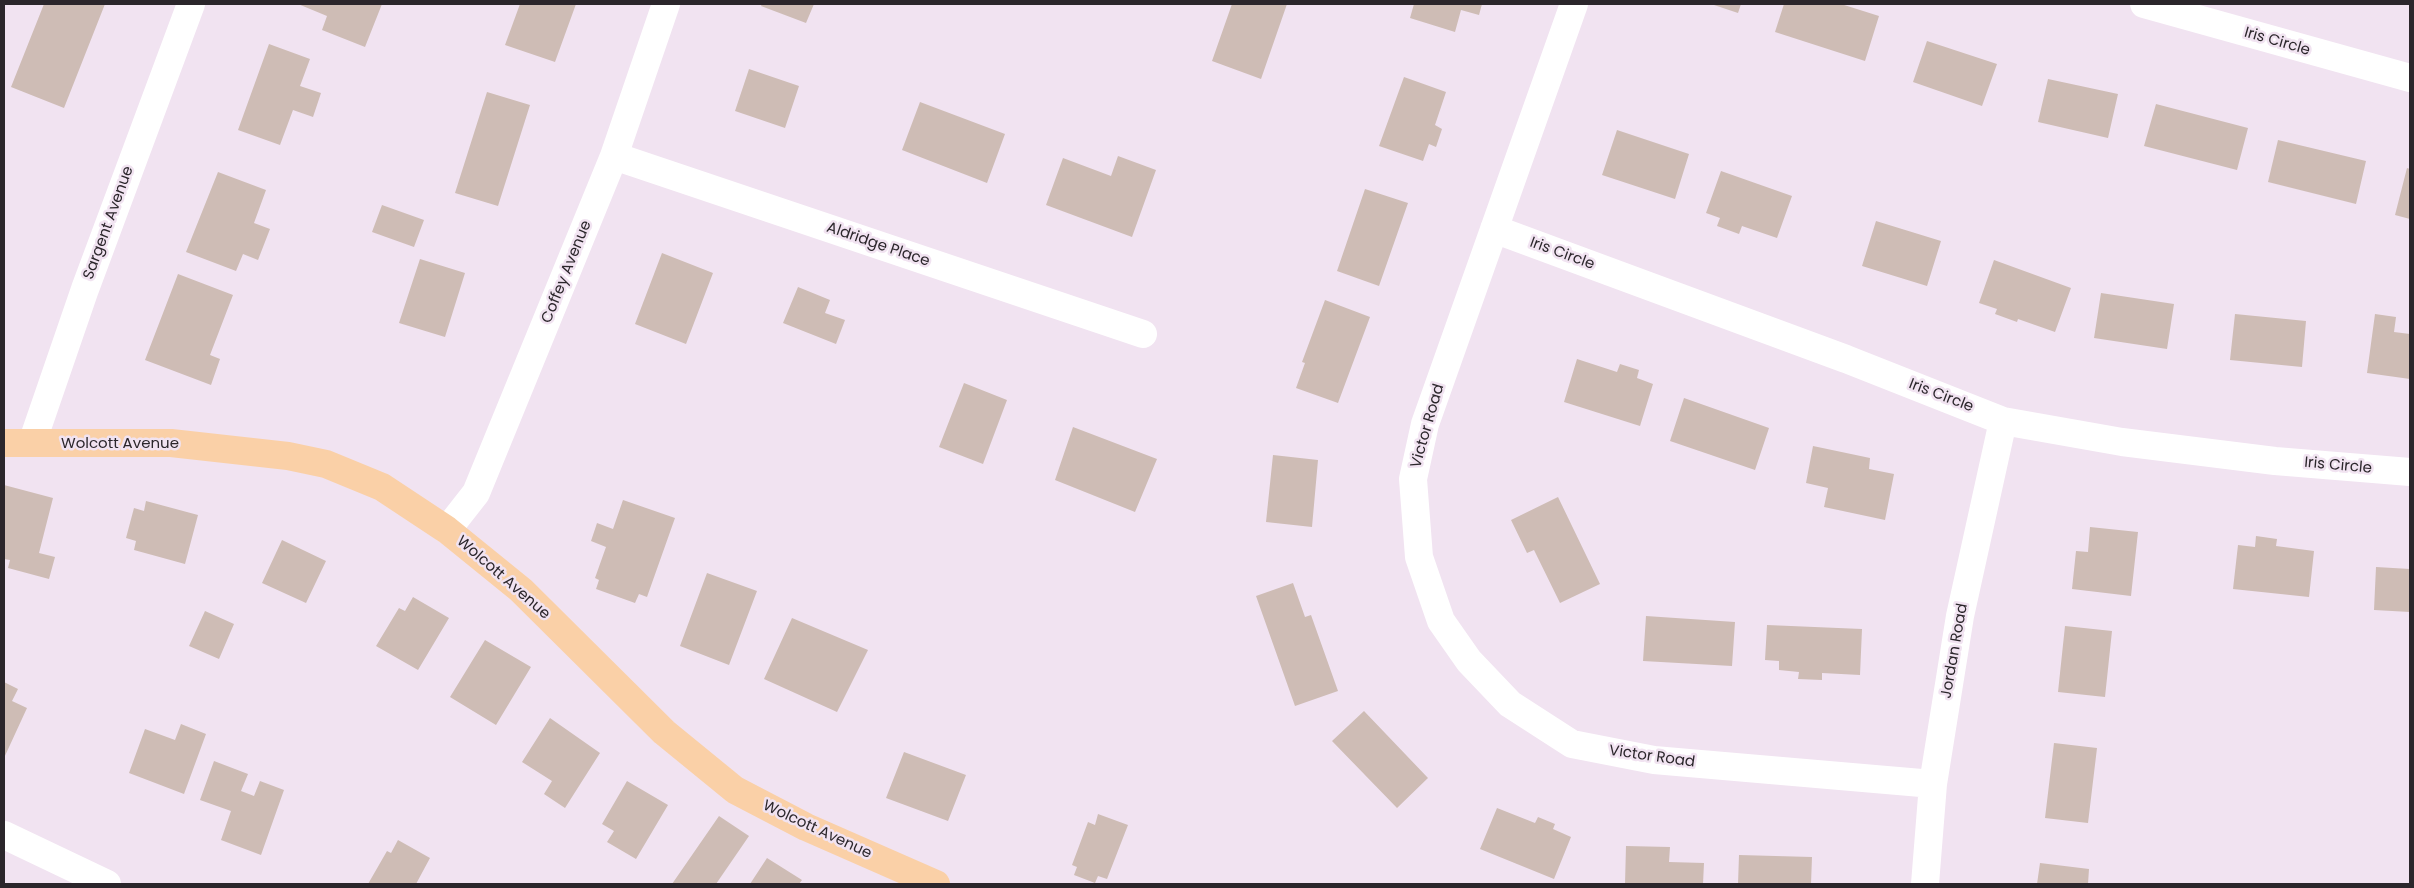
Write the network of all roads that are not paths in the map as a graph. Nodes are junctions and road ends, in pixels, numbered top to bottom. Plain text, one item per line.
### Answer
1 (191, 4) edge
2 (666, 4) edge
3 (1574, 4) edge
4 (2144, 4) edge
5 (2410, 78) edge
6 (614, 156) junction
7 (1494, 229) junction
8 (1143, 334) dead end
9 (2004, 421) junction
10 (4, 443) edge
11 (32, 443) junction
12 (2410, 472) edge
13 (447, 530) junction
14 (1933, 784) junction
15 (4, 835) edge
16 (927, 882) edge
17 (107, 884) edge
18 (1925, 884) edge

1 - 11 street, Sargent Avenue
2 - 6 street, Coffey Avenue
3 - 7 street, Victor Road
4 - 5 street, Iris Circle
6 - 8 street, Aldridge Place
6 - 13 street, Coffey Avenue
7 - 9 street, Iris Circle
7 - 14 street, Victor Road
9 - 12 street, Iris Circle
9 - 14 street, Jordan Road
10 - 11 main road, Wolcott Avenue
11 - 13 main road, Wolcott Avenue
13 - 16 main road, Wolcott Avenue
14 - 18 street, Jordan Road
15 - 17 street

